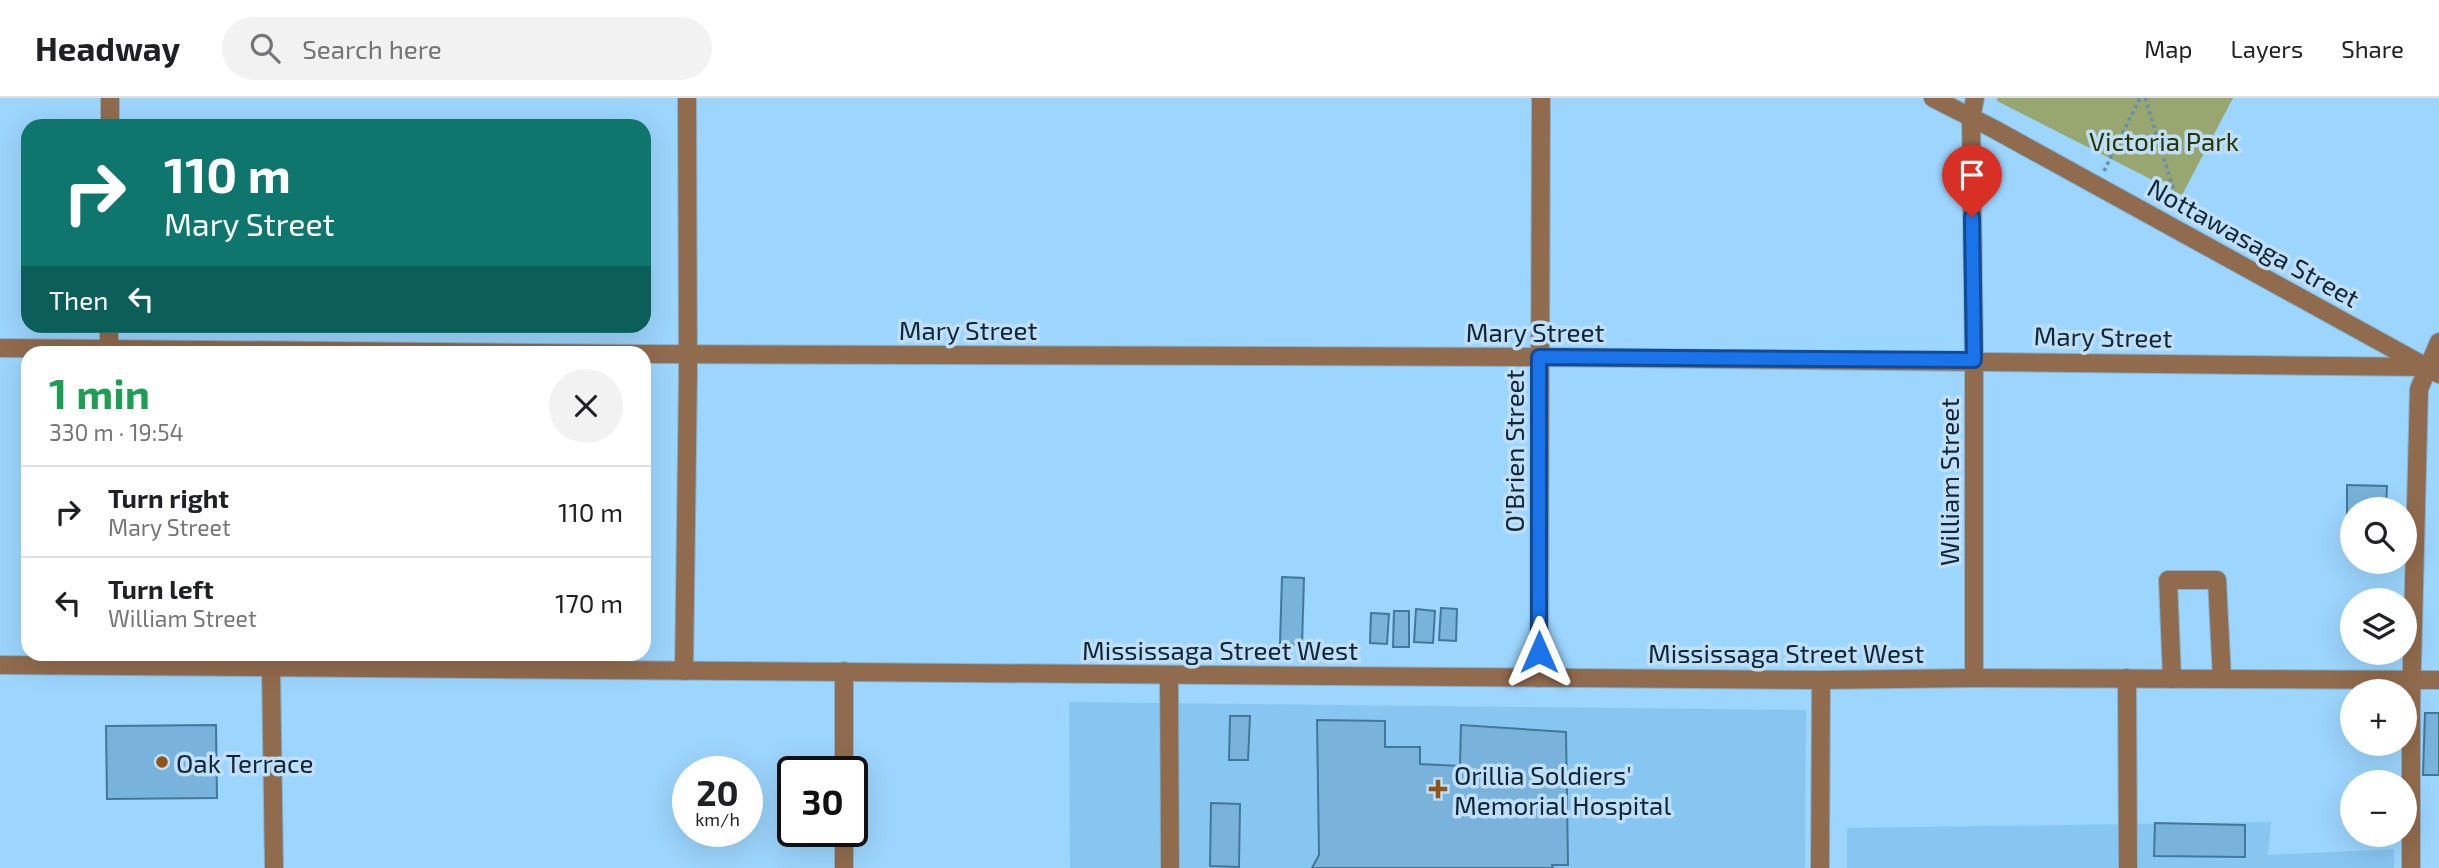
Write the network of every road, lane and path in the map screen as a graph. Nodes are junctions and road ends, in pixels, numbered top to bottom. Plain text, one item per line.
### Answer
1 (110, 98) edge
2 (687, 98) edge
3 (1541, 98) edge
4 (1933, 98) edge
5 (1975, 98) edge
6 (2142, 98) edge
7 (1971, 118) junction
8 (110, 119) edge
9 (2096, 185) junction
10 (2187, 236) junction
11 (2439, 342) edge
12 (0, 348) edge
13 (21, 349) edge
14 (651, 354) edge
15 (688, 354) junction
16 (1539, 357) junction
17 (1974, 360) junction
18 (2433, 370) edge
19 (86, 661) edge
20 (125, 661) edge
21 (0, 665) edge
22 (271, 669) junction
23 (684, 671) junction
24 (844, 671) junction
25 (1169, 675) junction
26 (1539, 678) junction
27 (1974, 678) junction
28 (2127, 678) junction
29 (2172, 679) junction
30 (2222, 679) junction
31 (2412, 679) edge
32 (1821, 680) junction
33 (2340, 680) edge
34 (2417, 680) edge
35 (2439, 681) edge
36 (844, 756) edge
37 (2412, 756) edge
38 (844, 847) edge
39 (274, 868) edge
40 (844, 868) edge
41 (1170, 868) edge
42 (1820, 868) edge
43 (2128, 868) edge
44 (2411, 868) edge

1 - 8 street
2 - 15 street
3 - 16 street, O'Brien Street
4 - 7 street, Nottawasaga Street
5 - 7 street, William Street
6 - 9 path
6 - 10 path
7 - 9 street, Nottawasaga Street
7 - 17 street, William Street
9 - 10 street, Nottawasaga Street
10 - 18 street, Nottawasaga Street
11 - 18 street
12 - 13 street, Mary Street
14 - 15 street, Mary Street
15 - 16 street, Mary Street
15 - 23 street
16 - 17 street, Mary Street
16 - 26 street, O'Brien Street
17 - 18 street, Mary Street
17 - 27 street, William Street
18 - 31 street
19 - 21 street, Mississaga Street West
20 - 22 street, Mississaga Street West
22 - 23 street, Mississaga Street West
22 - 39 street
23 - 24 street, Mississaga Street West
24 - 25 street, Mississaga Street West
24 - 36 street
25 - 26 street, Mississaga Street West
25 - 41 street
26 - 32 street, Mississaga Street West
27 - 28 street, Mississaga Street West
27 - 32 street, Mississaga Street West
28 - 29 street, Mississaga Street West
28 - 43 street
29 - 30 street, Mississaga Street West
29 - 30 street
30 - 33 street, Mississaga Street West
32 - 42 street
34 - 35 street, Mississaga Street West
37 - 44 street
38 - 40 street

